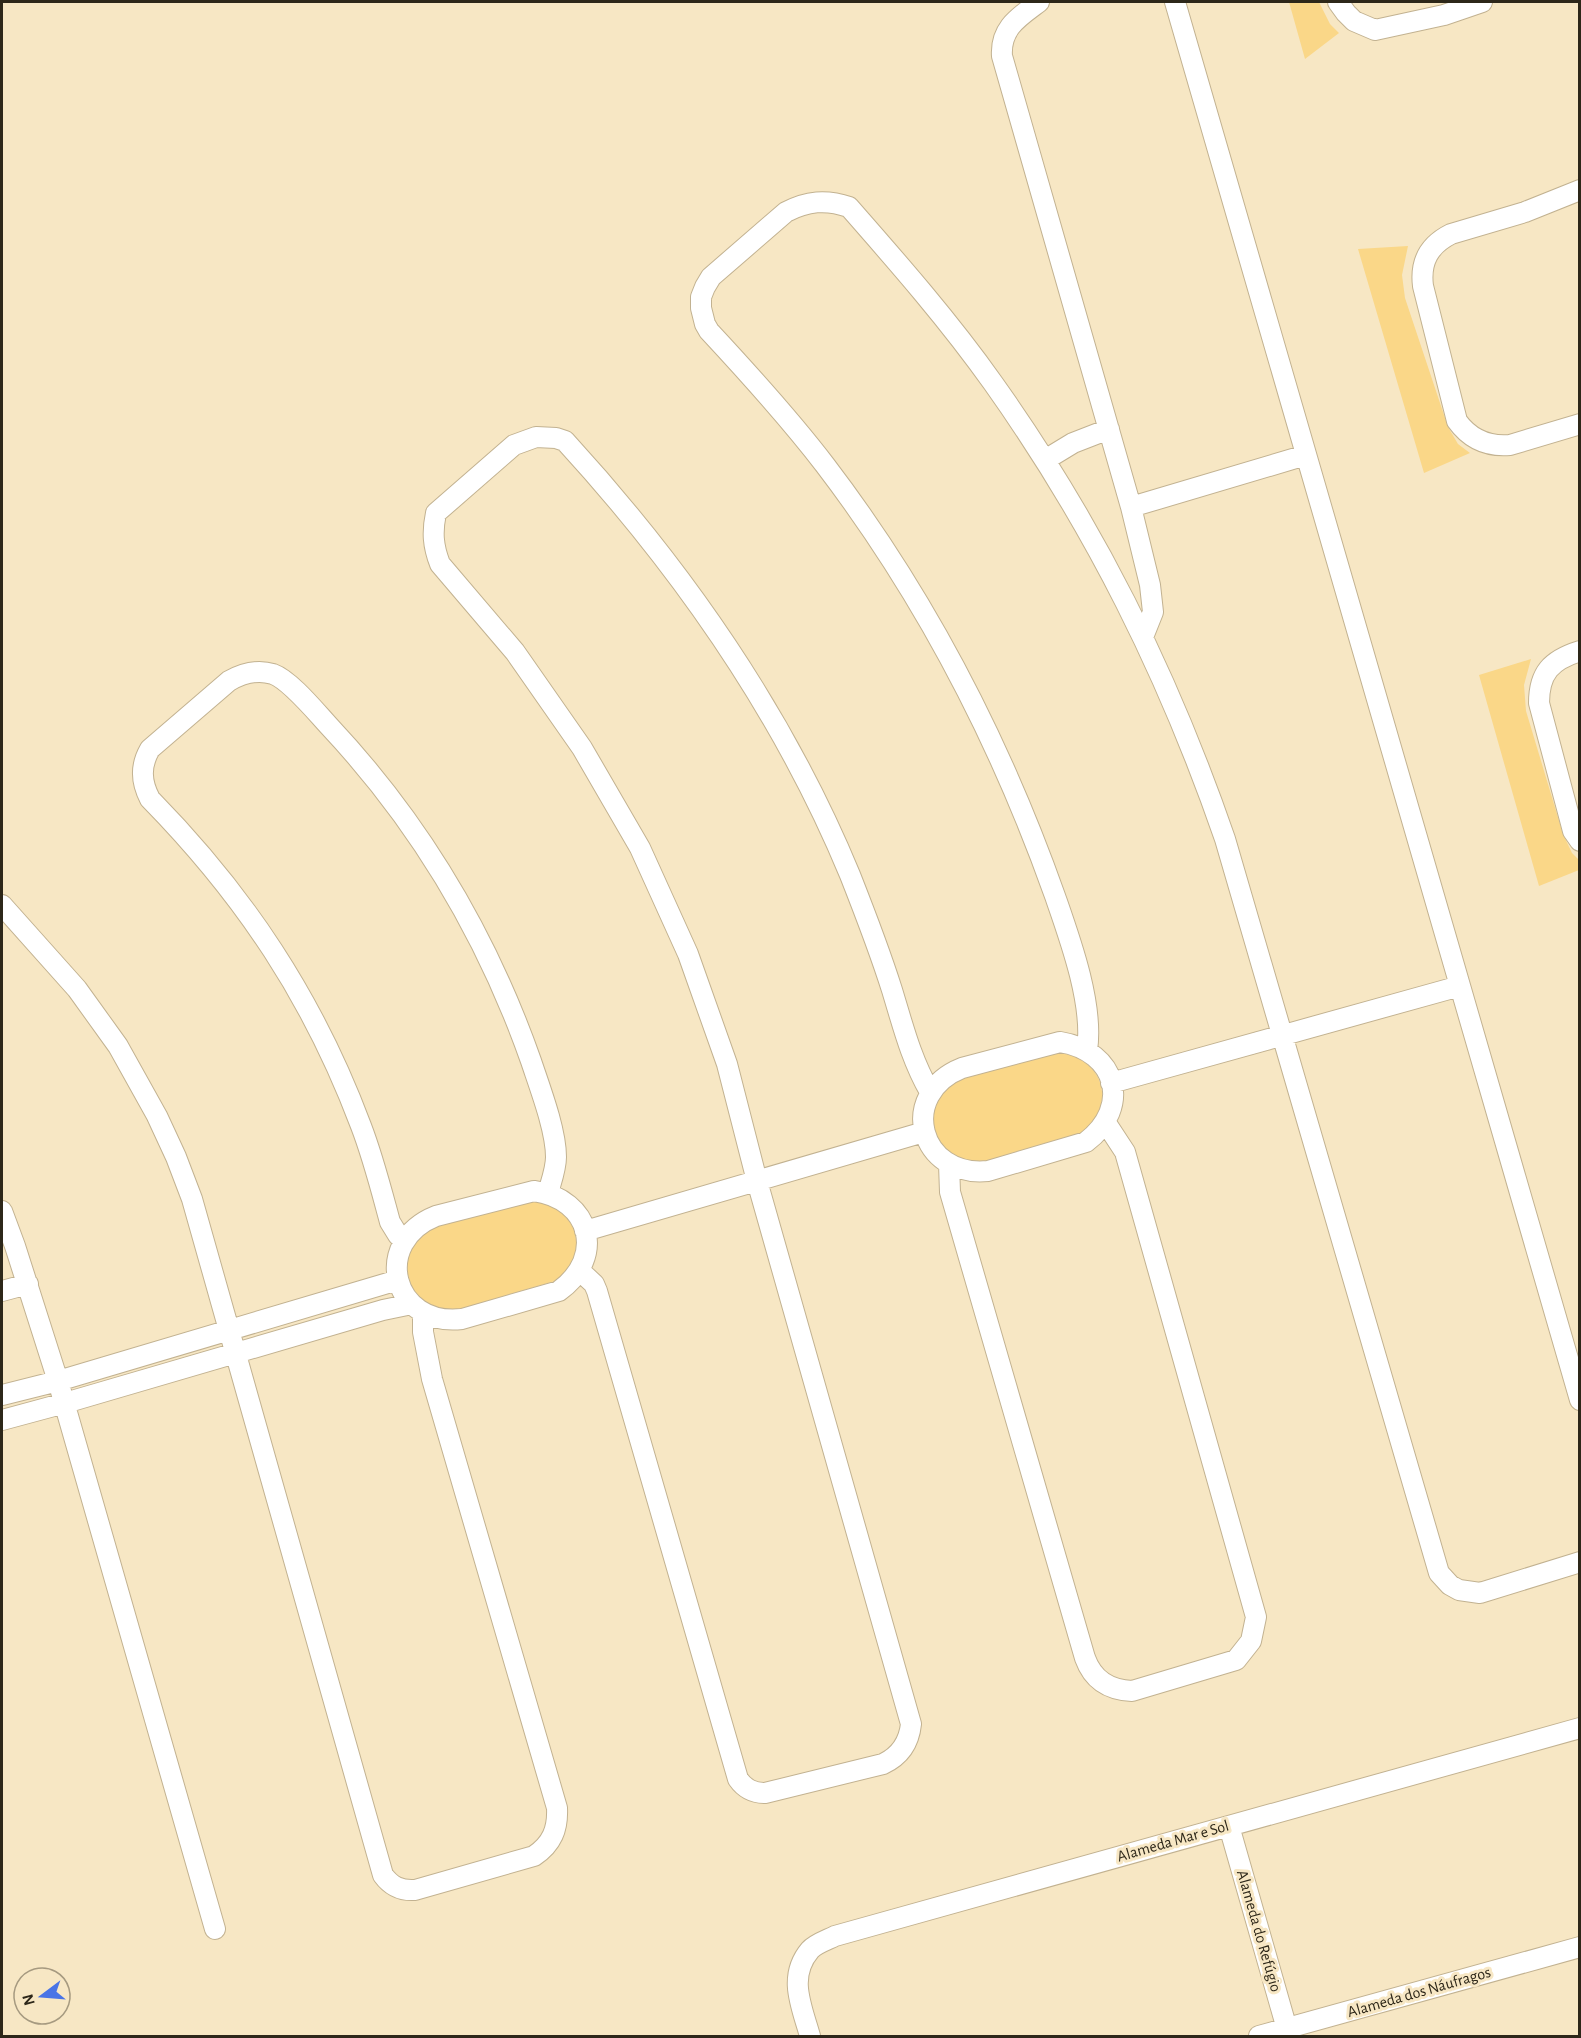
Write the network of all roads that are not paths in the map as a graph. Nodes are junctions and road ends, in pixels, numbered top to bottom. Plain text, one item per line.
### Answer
1 (1039, 2) edge
2 (1175, 2) edge
3 (1338, 2) edge
4 (1482, 2) edge
5 (1580, 190) edge
6 (1580, 424) edge
7 (1109, 429) junction
8 (1306, 455) junction
9 (1045, 460) junction
10 (1131, 507) junction
11 (1143, 637) junction
12 (1580, 651) edge
13 (1580, 841) edge
14 (2, 905) edge
15 (1460, 986) junction
16 (1283, 1035) junction
17 (1087, 1050) junction
18 (1111, 1083) junction
19 (930, 1092) junction
20 (1106, 1123) junction
21 (924, 1132) junction
22 (948, 1164) junction
23 (757, 1181) junction
24 (548, 1193) junction
25 (2, 1210) edge
26 (585, 1231) junction
27 (404, 1240) junction
28 (580, 1271) junction
29 (399, 1280) junction
30 (28, 1284) junction
31 (2, 1291) edge
32 (417, 1308) junction
33 (229, 1330) junction
34 (236, 1353) junction
35 (58, 1381) junction
36 (2, 1395) edge
37 (1580, 1400) edge
38 (65, 1403) junction
39 (2, 1418) edge
40 (1580, 1562) edge
41 (1580, 1728) edge
42 (1229, 1826) junction
43 (215, 1929) dead end
44 (1580, 1947) edge
45 (1288, 2033) edge
46 (810, 2037) edge
47 (1259, 2037) edge

1 - 7 street
2 - 8 street
3 - 4 street
5 - 6 street
7 - 9 street
7 - 10 street
8 - 10 street
8 - 15 street
9 - 11 street
9 - 17 street
10 - 11 street
11 - 16 street
12 - 13 street
14 - 33 street
15 - 16 street
15 - 37 street
16 - 18 street
16 - 40 street
17 - 18 street
17 - 19 street
18 - 20 street
19 - 21 street
19 - 23 street
20 - 22 street
20 - 22 street
21 - 22 street
21 - 23 street
23 - 26 street
23 - 28 street
24 - 26 street
24 - 27 street
24 - 27 street
25 - 30 street
26 - 28 street
27 - 29 street
28 - 32 street
29 - 32 street
29 - 33 street
30 - 31 street
30 - 35 street
32 - 34 street
32 - 34 street
33 - 34 street
33 - 35 street
34 - 38 street
35 - 36 street
35 - 38 street
38 - 39 street
38 - 43 street
41 - 42 street, Alameda Mar e Sol
42 - 45 street, Alameda do Refúgio
42 - 46 street, Alameda Mar e Sol
44 - 45 street, Alameda dos Náufragos
45 - 47 street, Alameda dos Náufragos

